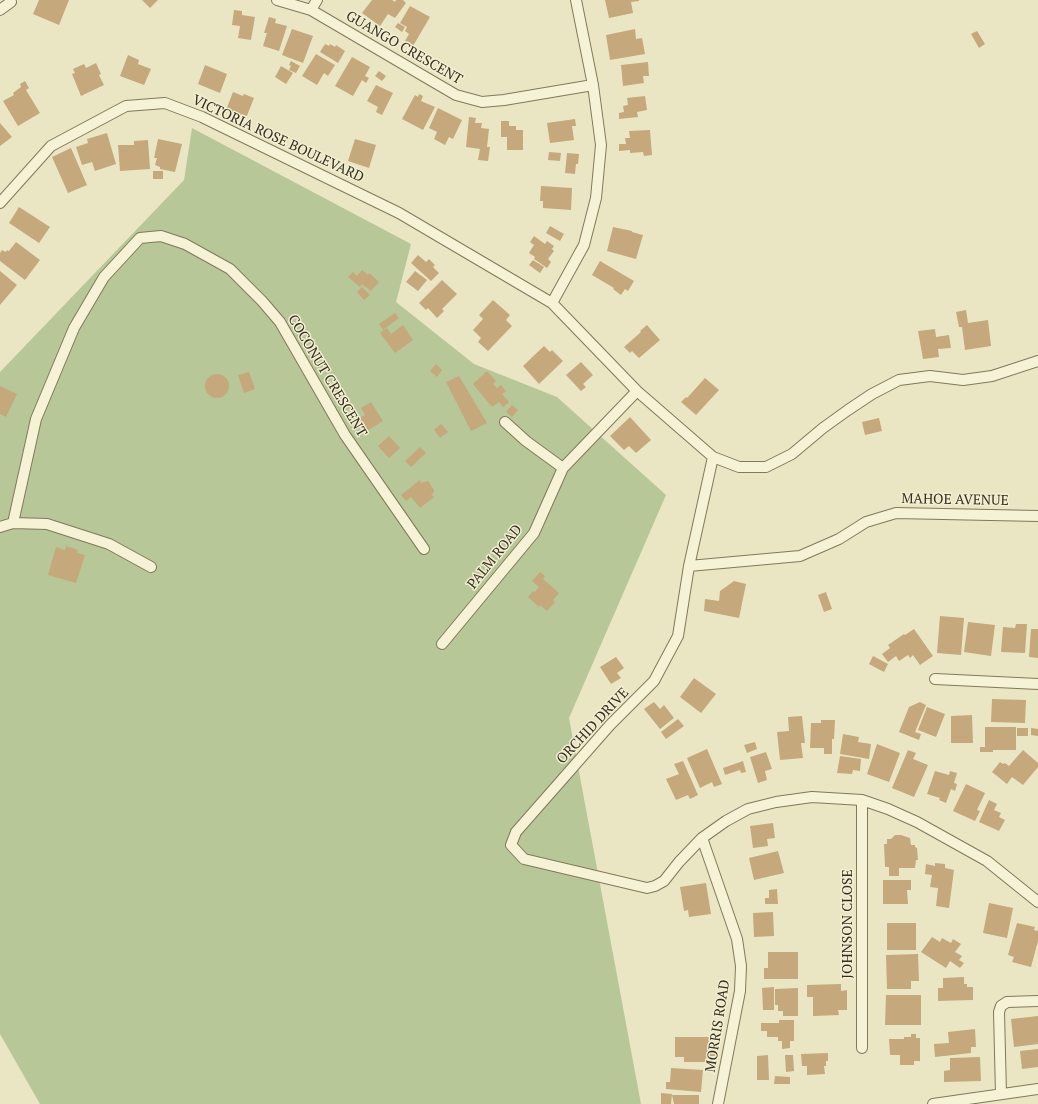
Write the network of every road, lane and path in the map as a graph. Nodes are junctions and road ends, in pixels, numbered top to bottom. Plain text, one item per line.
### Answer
1 (277, 0) edge
2 (317, 0) edge
3 (576, 0) edge
4 (11, 2) dead end
5 (0, 10) edge
6 (310, 10) junction
7 (593, 85) junction
8 (0, 203) edge
9 (552, 303) junction
10 (1038, 362) edge
11 (637, 391) junction
12 (505, 422) dead end
13 (713, 457) junction
14 (563, 468) junction
15 (1038, 516) edge
16 (13, 524) junction
17 (0, 527) edge
18 (424, 549) dead end
19 (689, 566) junction
20 (151, 567) dead end
21 (442, 644) dead end
22 (935, 679) dead end
23 (1038, 684) edge
24 (862, 800) junction
25 (702, 838) junction
26 (1038, 902) edge
27 (1038, 1001) edge
28 (862, 1048) dead end
29 (1038, 1089) edge
30 (1001, 1094) junction
31 (951, 1102) edge
32 (718, 1104) edge
33 (933, 1104) edge

1 - 6 street, GUANGO CRESCENT
2 - 6 street
3 - 7 street
4 - 5 street
6 - 7 street, GUANGO CRESCENT
7 - 9 street
8 - 9 street, VICTORIA ROSE BOULEVARD
9 - 11 street, VICTORIA ROSE BOULEVARD
10 - 13 street
11 - 13 street, VICTORIA ROSE BOULEVARD
11 - 14 street, PALM ROAD
12 - 14 street
13 - 19 street, ORCHID DRIVE
14 - 21 street, PALM ROAD
15 - 19 street, MAHOE AVENUE
16 - 17 street
16 - 18 street, COCONUT CRESCENT
16 - 20 street
19 - 25 street, ORCHID DRIVE
22 - 23 street
24 - 25 street
24 - 26 street
24 - 28 street, JOHNSON CLOSE
25 - 32 street, MORRIS ROAD
27 - 30 street
29 - 30 street
30 - 31 street
31 - 33 street

